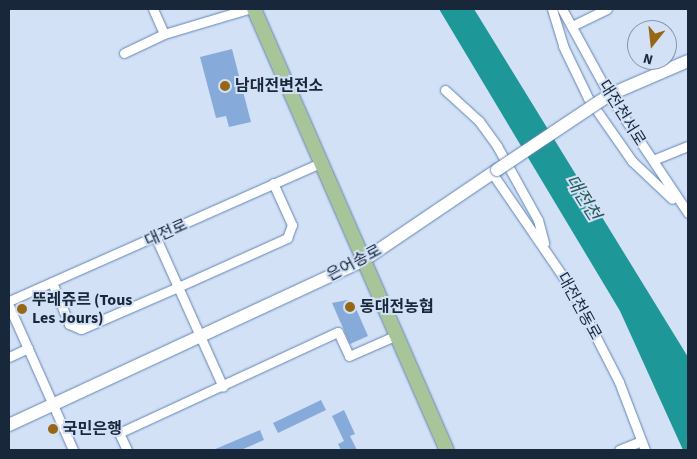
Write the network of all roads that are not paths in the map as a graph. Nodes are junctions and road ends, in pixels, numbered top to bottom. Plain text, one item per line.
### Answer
1 (153, 9) edge
2 (248, 9) edge
3 (254, 9) edge
4 (552, 9) edge
5 (562, 9) edge
6 (607, 9) edge
7 (572, 26) junction
8 (164, 34) junction
9 (124, 52) dead end
10 (688, 61) edge
11 (445, 90) dead end
12 (609, 95) junction
13 (688, 146) edge
14 (653, 160) junction
15 (322, 162) junction
16 (495, 172) junction
17 (273, 184) junction
18 (678, 204) junction
19 (688, 213) edge
20 (156, 238) junction
21 (546, 248) junction
22 (364, 260) junction
23 (52, 282) junction
24 (178, 287) junction
25 (9, 301) edge
26 (9, 306) edge
27 (398, 335) junction
28 (201, 337) junction
29 (28, 348) junction
30 (9, 357) edge
31 (223, 386) junction
32 (54, 405) junction
33 (9, 425) edge
34 (641, 441) junction
35 (73, 450) edge
36 (127, 450) edge
37 (448, 450) edge
38 (619, 450) edge
39 (645, 450) edge

1 - 8 street
2 - 8 street
3 - 15 main road
4 - 18 street
5 - 7 street, 대전천서로
6 - 7 street
7 - 12 street, 대전천서로
8 - 9 street
10 - 12 main road
11 - 21 street
12 - 14 street, 대전천서로
12 - 16 main road, 은어송로, bridge
13 - 14 street
14 - 18 street, 대전천서로
15 - 17 street, 대전로
15 - 22 main road
16 - 21 street, 대전천동로
16 - 22 main road, 은어송로
17 - 20 street, 대전로
17 - 24 street
18 - 19 street, 대전천서로
20 - 23 street, 대전로
20 - 24 street
21 - 34 street, 대전천동로
22 - 27 main road
22 - 28 main road, 은어송로
23 - 24 street
23 - 25 street, 대전로
24 - 28 street
26 - 29 street
27 - 31 street
27 - 37 main road
28 - 31 street
28 - 32 main road, 은어송로
29 - 30 street
29 - 32 street
31 - 36 street
32 - 33 main road, 은어송로
32 - 35 street
34 - 38 street
34 - 39 street, 대전천동로

